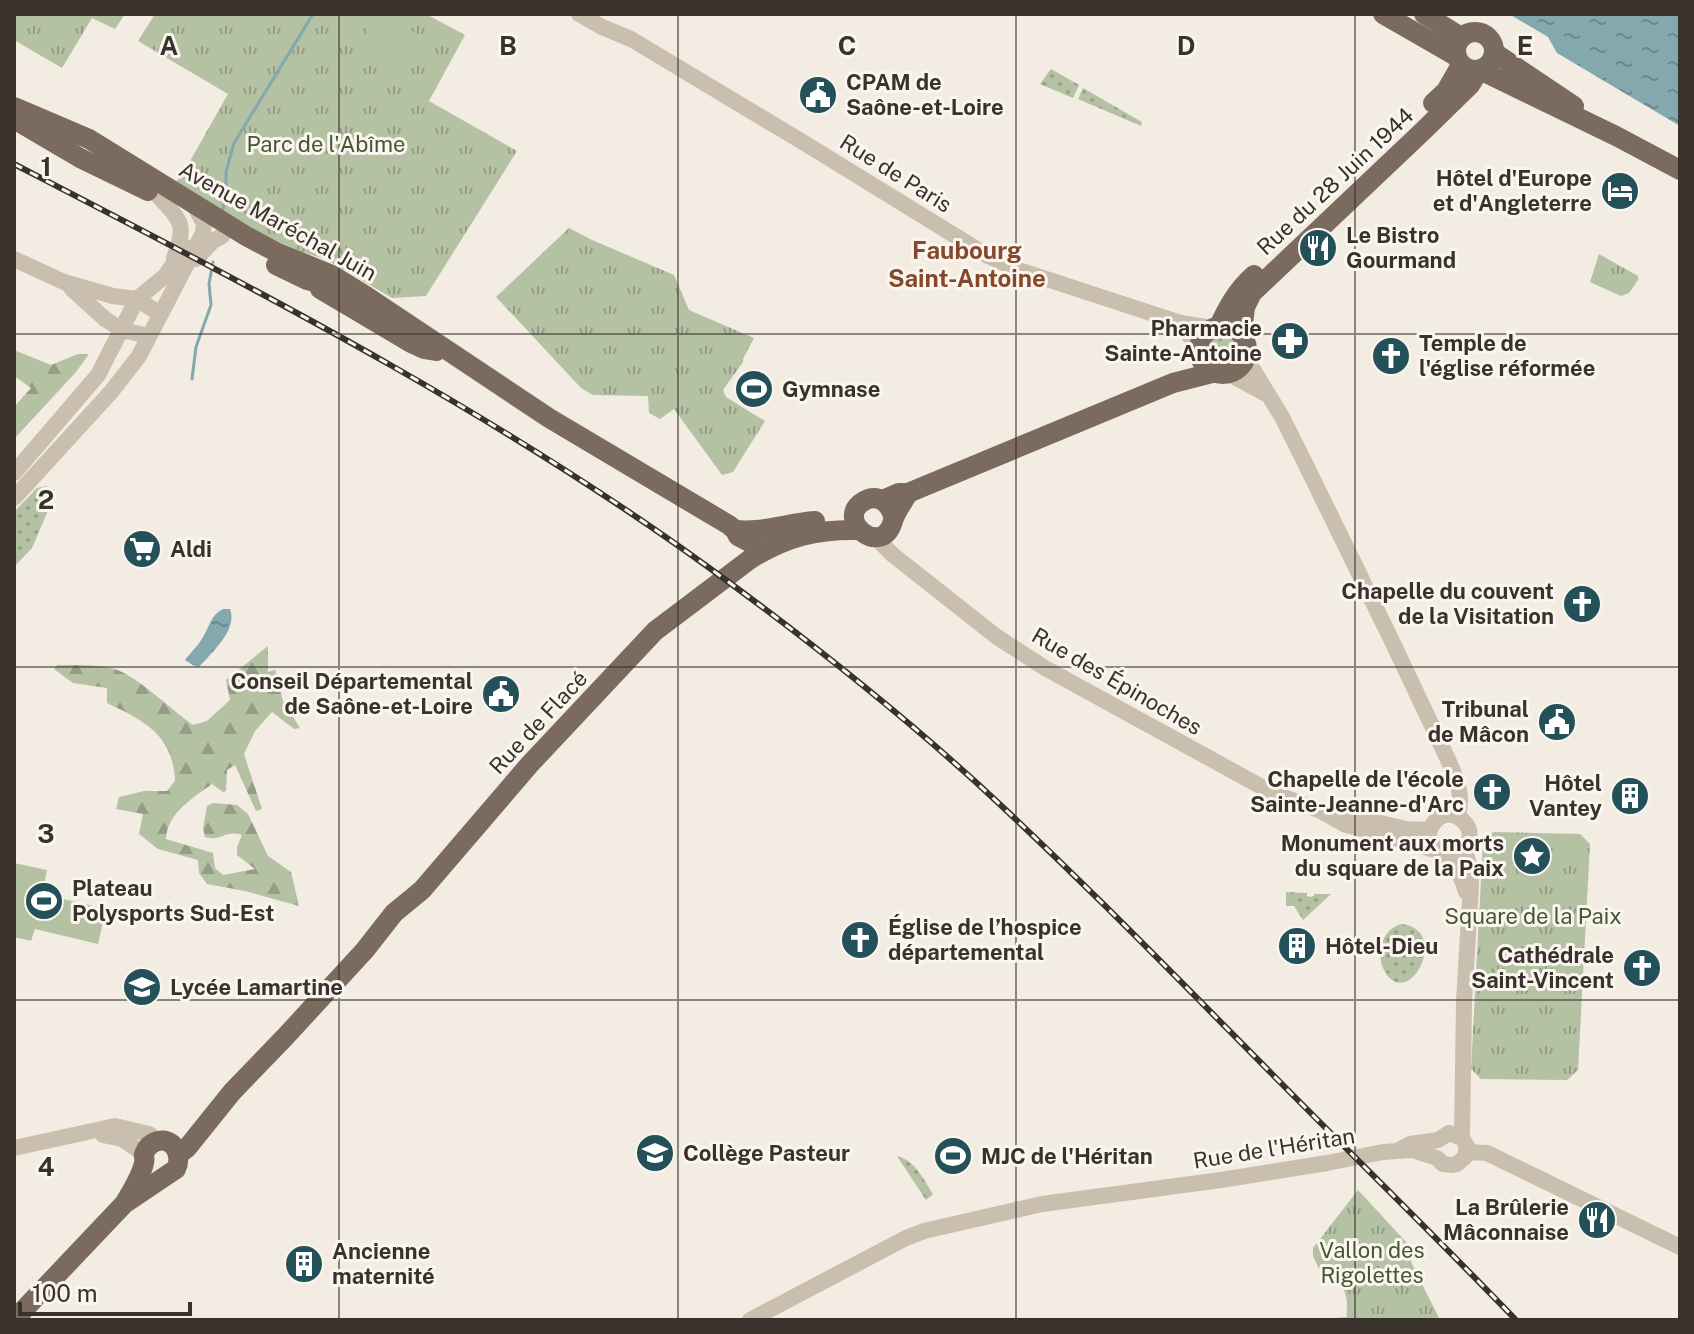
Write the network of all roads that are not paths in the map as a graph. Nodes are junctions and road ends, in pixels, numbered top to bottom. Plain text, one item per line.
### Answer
1 (579, 14) edge
2 (1383, 14) edge
3 (1424, 14) edge
4 (1495, 53) junction
5 (1467, 60) junction
6 (14, 107) edge
7 (14, 118) edge
8 (70, 132) junction
9 (1616, 136) junction
10 (80, 158) junction
11 (1680, 170) edge
12 (159, 197) junction
13 (199, 214) junction
14 (223, 230) junction
15 (14, 259) edge
16 (173, 276) junction
17 (307, 280) junction
18 (64, 282) junction
19 (137, 299) junction
20 (160, 314) junction
21 (1181, 323) junction
22 (1215, 327) junction
23 (122, 330) junction
24 (422, 333) junction
25 (1242, 335) junction
26 (149, 336) junction
27 (448, 351) junction
28 (1198, 352) junction
29 (1246, 358) junction
30 (1221, 373) junction
31 (1173, 383) junction
32 (1266, 394) junction
33 (14, 473) edge
34 (14, 498) edge
35 (815, 521) junction
36 (876, 521) junction
37 (735, 530) junction
38 (755, 555) junction
39 (1321, 811) junction
40 (1450, 816) junction
41 (1430, 830) junction
42 (1465, 849) junction
43 (1439, 852) junction
44 (1469, 906) junction
45 (1454, 1141) junction
46 (14, 1148) edge
47 (158, 1151) junction
48 (1391, 1151) junction
49 (1437, 1158) junction
50 (124, 1204) junction
51 (1680, 1247) edge
52 (14, 1320) edge
53 (750, 1320) edge

1 - 21 street, Rue de Paris
2 - 5 main road
3 - 5 main road
4 - 5 main road
4 - 5 main road
4 - 9 main road
5 - 9 main road
5 - 22 main road, Rue du 28 Juin 1944
5 - 25 main road, Rue du 28 Juin 1944
6 - 8 main road, Avenue Maréchal Juin
7 - 8 main road, Avenue Maréchal Juin
7 - 10 main road, Avenue Maréchal Juin
8 - 10 main road
8 - 13 main road, Avenue Maréchal Juin
9 - 11 main road
10 - 12 main road, Avenue Maréchal Juin
12 - 13 main road, Avenue Maréchal Juin
12 - 16 street
13 - 14 main road, Avenue Maréchal Juin
13 - 16 street
14 - 16 street
14 - 17 main road, Avenue Maréchal Juin
14 - 24 main road, Avenue Maréchal Juin
15 - 18 street
16 - 19 street
16 - 20 street
17 - 24 main road, Avenue Maréchal Juin
17 - 27 main road
18 - 19 street
18 - 23 street
19 - 20 street
19 - 23 street
20 - 26 street
21 - 22 street, Rue de Paris
21 - 28 street
22 - 25 main road
22 - 28 main road
23 - 26 street
23 - 33 street
24 - 27 main road
25 - 29 main road
26 - 34 street
27 - 37 main road
28 - 30 main road
28 - 31 main road, Rue de Flacé
29 - 30 main road
29 - 32 street
30 - 31 main road, Rue de Flacé
30 - 32 street
31 - 36 main road, Rue de Flacé
32 - 40 street
35 - 36 main road, Rue de Flacé
35 - 37 main road, Rue de Flacé
35 - 38 main road, Rue de Flacé
36 - 38 main road, Rue de Flacé
36 - 39 street, Rue des Épinoches
37 - 38 main road
38 - 47 main road, Rue de Flacé
39 - 41 street, Rue des Épinoches
39 - 43 street, Rue des Épinoches
40 - 41 street
40 - 42 street
41 - 43 street
42 - 43 street
42 - 44 street
43 - 44 street
44 - 45 street
45 - 48 street, Rue de l'Héritan
45 - 49 street
45 - 49 street
45 - 51 street, Rue de l'Héritan
46 - 47 street
47 - 50 main road, Rue de Flacé
47 - 50 main road, Rue de Flacé
48 - 49 street, Rue de l'Héritan
48 - 53 street, Rue de l'Héritan
50 - 52 main road, Rue de Flacé

